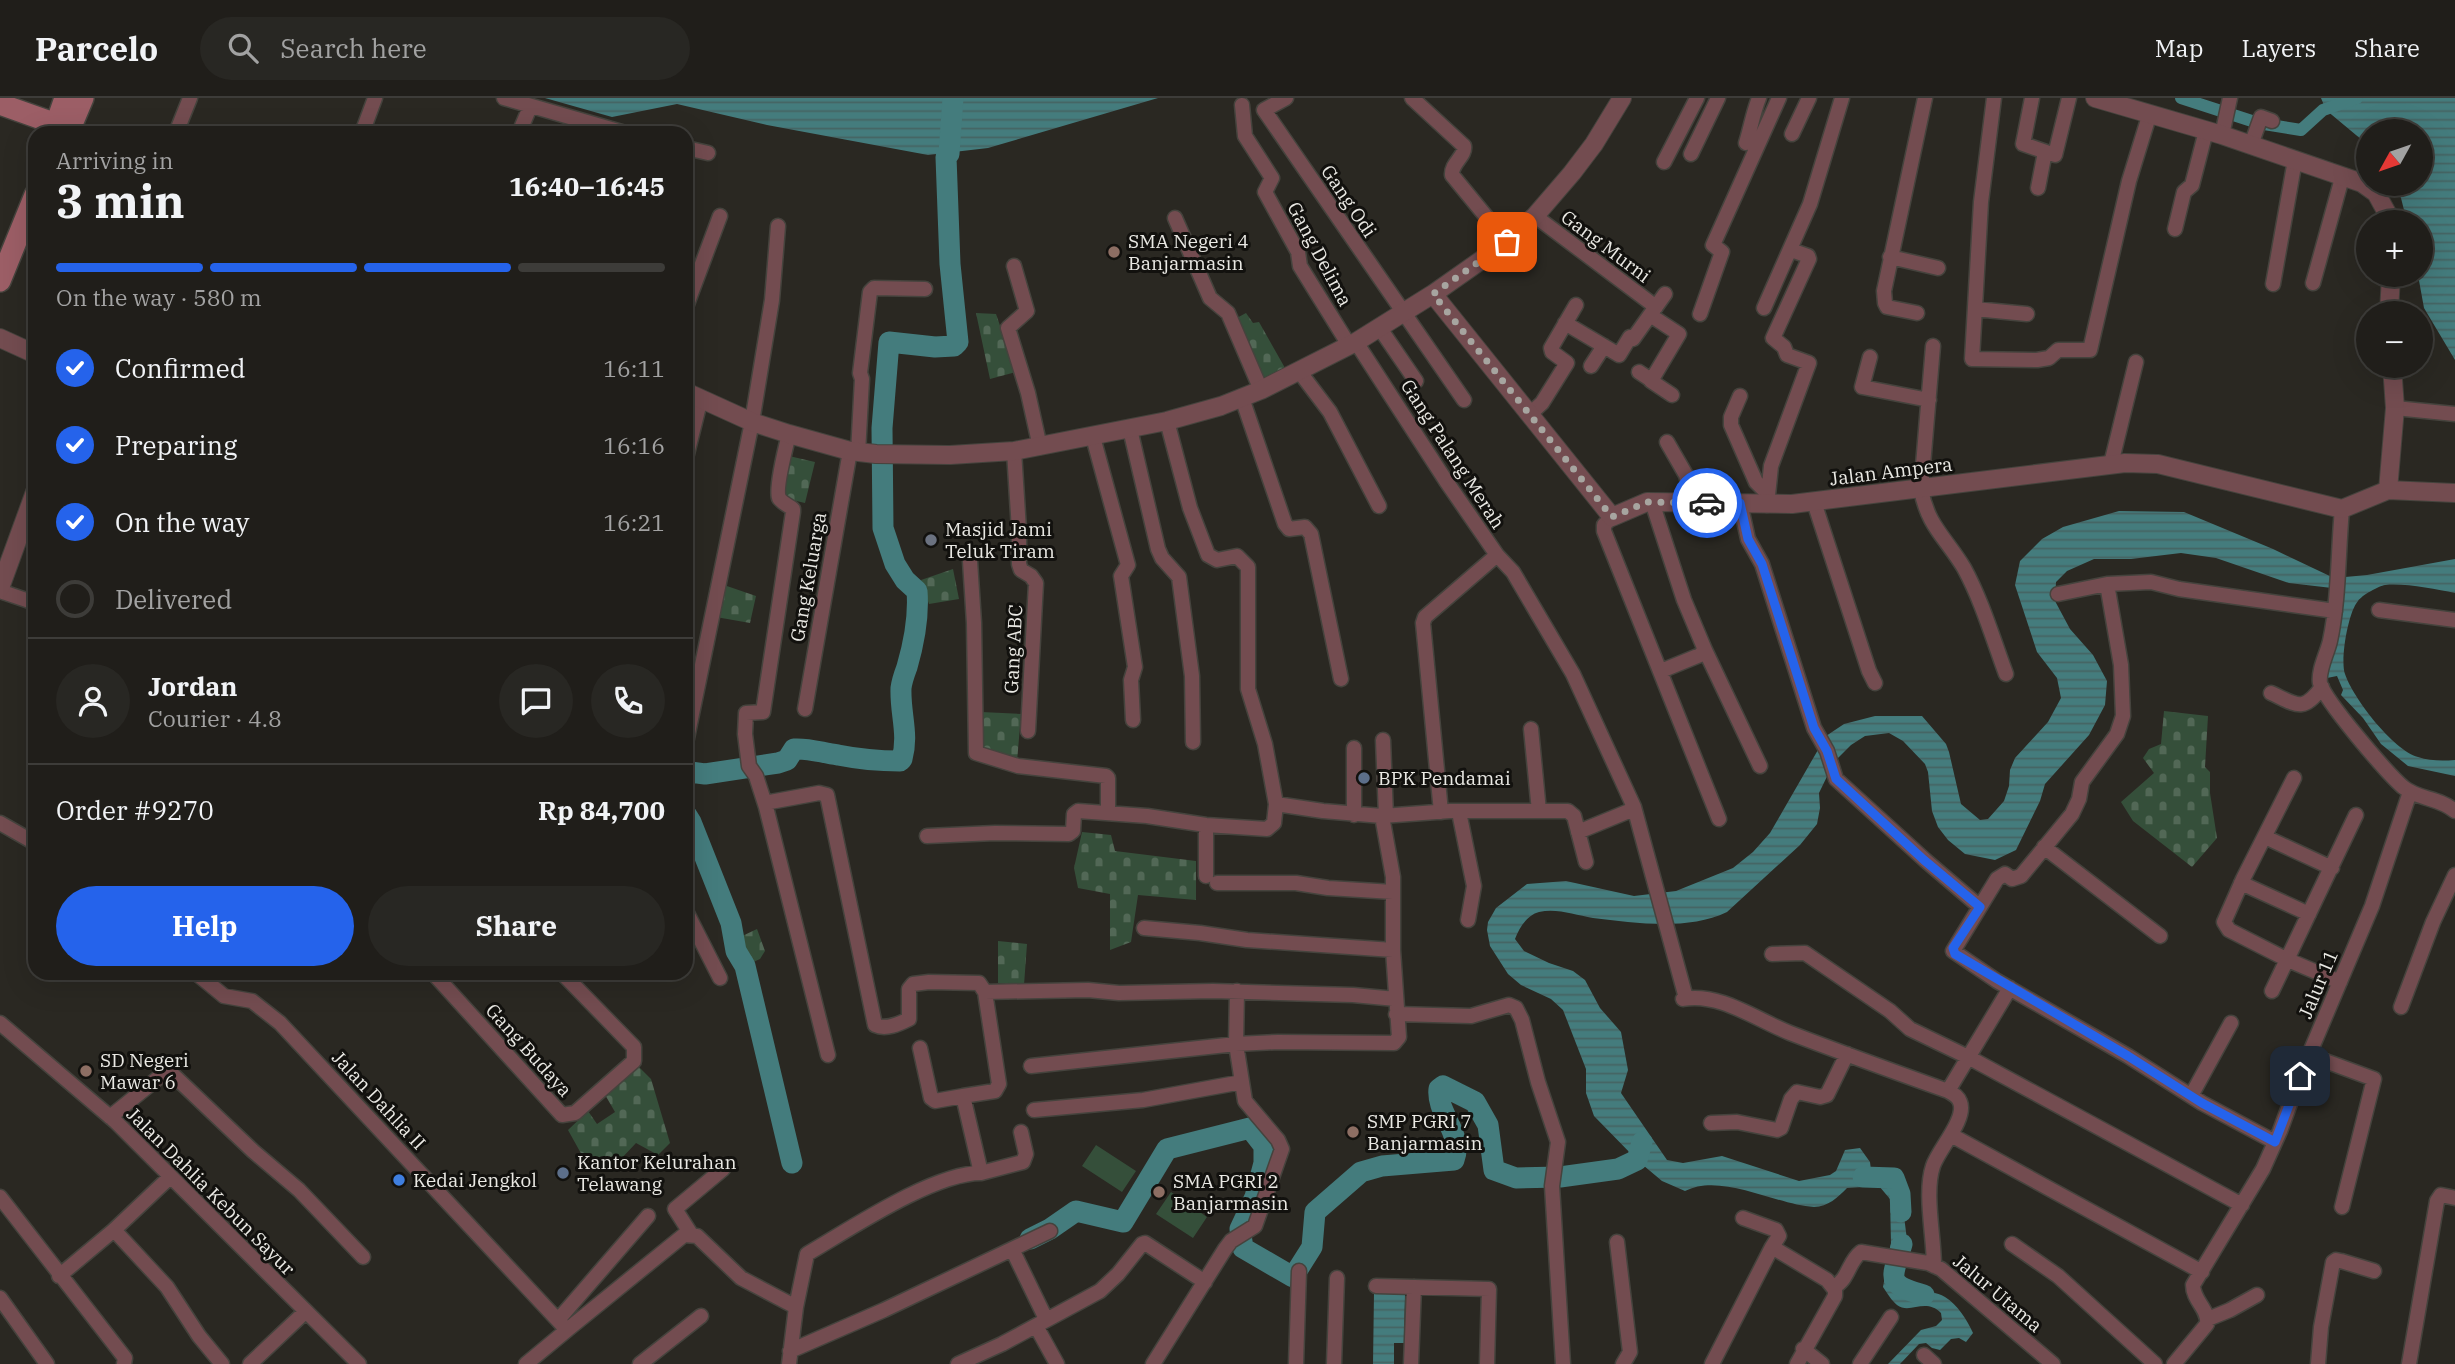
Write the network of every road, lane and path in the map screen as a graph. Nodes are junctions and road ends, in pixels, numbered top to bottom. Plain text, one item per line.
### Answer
1 (65, 98) edge
2 (83, 98) edge
3 (190, 98) edge
4 (375, 98) edge
5 (504, 98) edge
6 (1286, 98) edge
7 (1412, 98) edge
8 (1622, 98) edge
9 (1697, 98) edge
10 (1718, 98) edge
11 (1759, 98) edge
12 (1779, 98) edge
13 (1810, 98) edge
14 (1842, 98) edge
15 (1925, 98) edge
16 (1994, 98) edge
17 (2032, 98) edge
18 (2069, 98) edge
19 (2095, 98) edge
20 (2231, 98) edge
21 (2123, 102) edge
22 (0, 104) edge
23 (1242, 105) dead end
24 (530, 107) junction
25 (2150, 113) junction
26 (2267, 120) dead end
27 (55, 126) edge
28 (65, 126) edge
29 (67, 126) edge
30 (179, 126) edge
31 (365, 126) edge
32 (522, 126) edge
33 (599, 126) edge
34 (2217, 133) junction
35 (1793, 134) dead end
36 (1745, 143) dead end
37 (2251, 144) junction
38 (693, 150) edge
39 (2045, 152) junction
40 (708, 153) dead end
41 (1691, 154) dead end
42 (2295, 160) junction
43 (1664, 162) dead end
44 (2342, 178) junction
45 (2038, 188) dead end
46 (2386, 210) edge
47 (28, 212) edge
48 (720, 216) dead end
49 (1535, 216) junction
50 (1175, 218) dead end
51 (778, 226) dead end
52 (2175, 229) dead end
53 (1507, 242) junction
54 (1791, 250) junction
55 (1891, 257) junction
56 (1014, 266) dead end
57 (1938, 268) dead end
58 (0, 281) edge
59 (2313, 282) dead end
60 (2273, 284) dead end
61 (693, 288) edge
62 (925, 289) dead end
63 (1433, 294) junction
64 (1665, 294) dead end
65 (1576, 305) dead end
66 (1764, 308) dead end
67 (1975, 309) junction
68 (1653, 311) junction
69 (1402, 313) junction
70 (1917, 313) dead end
71 (1700, 314) dead end
72 (2027, 314) dead end
73 (1565, 323) junction
74 (1379, 327) junction
75 (0, 338) edge
76 (1352, 344) junction
77 (1604, 346) junction
78 (1933, 346) dead end
79 (28, 351) edge
80 (1870, 357) dead end
81 (2136, 362) dead end
82 (1579, 366) junction
83 (1299, 371) junction
84 (2393, 378) edge
85 (1416, 381) dead end
86 (1261, 390) junction
87 (693, 395) edge
88 (1672, 395) dead end
89 (1740, 396) dead end
90 (1242, 398) junction
91 (1464, 400) dead end
92 (1929, 400) junction
93 (2395, 408) junction
94 (1530, 414) junction
95 (2455, 414) edge
96 (1167, 421) junction
97 (752, 422) junction
98 (1130, 429) junction
99 (789, 434) junction
100 (1093, 437) junction
101 (1667, 442) dead end
102 (1040, 447) junction
103 (1014, 451) junction
104 (869, 453) junction
105 (2111, 464) junction
106 (1921, 489) junction
107 (2388, 490) junction
108 (2455, 493) edge
109 (1768, 499) junction
110 (1652, 502) junction
111 (1814, 502) junction
112 (1693, 503) junction
113 (1740, 503) junction
114 (1379, 506) dead end
115 (2342, 509) junction
116 (28, 512) edge
117 (1612, 517) junction
118 (1497, 555) junction
119 (970, 561) dead end
120 (2107, 584) junction
121 (0, 590) edge
122 (2058, 594) dead end
123 (28, 600) edge
124 (2335, 606) junction
125 (2379, 610) dead end
126 (2455, 620) edge
127 (1705, 650) junction
128 (1661, 671) junction
129 (2006, 674) dead end
130 (1341, 679) dead end
131 (1875, 682) dead end
132 (2322, 687) junction
133 (2271, 694) dead end
134 (693, 709) edge
135 (805, 709) dead end
136 (1133, 720) dead end
137 (1531, 729) dead end
138 (1028, 731) dead end
139 (1383, 740) dead end
140 (1193, 742) dead end
141 (1354, 748) dead end
142 (1760, 766) dead end
143 (2294, 778) dead end
144 (2410, 792) junction
145 (1276, 804) junction
146 (766, 807) junction
147 (1634, 809) junction
148 (1539, 811) junction
149 (2455, 811) edge
150 (1441, 812) junction
151 (1459, 812) junction
152 (1108, 813) junction
153 (1354, 815) junction
154 (2356, 815) dead end
155 (1384, 816) junction
156 (1719, 819) dead end
157 (0, 823) edge
158 (1206, 825) junction
159 (1578, 832) junction
160 (928, 836) dead end
161 (2265, 837) junction
162 (28, 839) edge
163 (2044, 847) junction
164 (1586, 862) dead end
165 (2332, 867) junction
166 (2455, 875) edge
167 (2241, 883) junction
168 (1393, 892) junction
169 (1980, 907) junction
170 (2309, 914) junction
171 (1468, 920) dead end
172 (693, 925) edge
173 (1144, 928) dead end
174 (2160, 936) dead end
175 (1393, 950) junction
176 (1772, 954) dead end
177 (2286, 959) junction
178 (720, 978) dead end
179 (204, 980) edge
180 (439, 980) edge
181 (569, 980) edge
182 (2340, 982) junction
183 (2010, 988) junction
184 (1237, 991) junction
185 (2272, 991) dead end
186 (985, 992) junction
187 (1396, 1006) junction
188 (2401, 1007) dead end
189 (0, 1023) edge
190 (2231, 1023) dead end
191 (1236, 1044) junction
192 (920, 1048) dead end
193 (1847, 1054) junction
194 (828, 1055) dead end
195 (2309, 1055) junction
196 (1968, 1057) junction
197 (1031, 1066) dead end
198 (1242, 1082) junction
199 (1948, 1091) junction
200 (963, 1096) junction
201 (2191, 1096) junction
202 (1034, 1110) dead end
203 (110, 1117) junction
204 (1711, 1123) dead end
205 (1021, 1132) dead end
206 (1951, 1135) junction
207 (2275, 1142) junction
208 (723, 1169) dead end
209 (981, 1173) junction
210 (170, 1177) junction
211 (2449, 1196) edge
212 (0, 1198) edge
213 (2242, 1205) junction
214 (2342, 1207) dead end
215 (648, 1216) dead end
216 (1743, 1218) dead end
217 (114, 1230) junction
218 (1049, 1231) dead end
219 (691, 1234) junction
220 (1617, 1242) dead end
221 (2011, 1244) dead end
222 (1772, 1247) junction
223 (1012, 1249) junction
224 (363, 1257) dead end
225 (1934, 1266) junction
226 (1299, 1271) dead end
227 (2374, 1271) dead end
228 (2202, 1272) junction
229 (60, 1276) junction
230 (1337, 1278) dead end
231 (1205, 1282) junction
232 (1376, 1286) dead end
233 (1414, 1287) junction
234 (1834, 1287) junction
235 (2258, 1295) dead end
236 (0, 1298) edge
237 (796, 1307) junction
238 (306, 1312) junction
239 (701, 1316) dead end
240 (1891, 1318) dead end
241 (2208, 1319) junction
242 (1041, 1323) junction
243 (563, 1325) junction
244 (1803, 1349) junction
245 (790, 1357) edge
246 (47, 1364) edge
247 (124, 1364) edge
248 (222, 1364) edge
249 (250, 1364) edge
250 (359, 1364) edge
251 (526, 1364) edge
252 (640, 1364) edge
253 (958, 1364) edge
254 (1057, 1364) edge
255 (1153, 1364) edge
256 (1296, 1364) edge
257 (1334, 1364) edge
258 (1411, 1364) edge
259 (1487, 1364) edge
260 (1563, 1364) edge
261 (1623, 1364) edge
262 (1712, 1364) edge
263 (1797, 1364) edge
264 (1822, 1364) edge
265 (1860, 1364) edge
266 (2053, 1364) edge
267 (2155, 1364) edge
268 (2174, 1364) edge
269 (2318, 1364) edge
270 (2409, 1364) edge

1 - 28 main road
2 - 29 main road
3 - 30 street
4 - 31 street
5 - 24 street
6 - 69 street, Gang Odi
7 - 53 street
8 - 49 street
9 - 43 street
10 - 41 street
11 - 36 street
12 - 71 street
13 - 35 street
14 - 54 street
15 - 55 street
16 - 67 street
17 - 39 street
18 - 39 street
19 - 21 street
20 - 34 street
21 - 25 street
22 - 27 main road
23 - 76 street, Gang Delima
24 - 32 street
24 - 33 street
25 - 34 street
25 - 67 street
26 - 37 street
34 - 37 street
34 - 52 street
37 - 42 street
38 - 40 street
39 - 45 street
42 - 44 street
42 - 60 street
44 - 46 street
44 - 59 street
47 - 58 main road
48 - 61 street
49 - 53 street
49 - 68 street, Gang Murni
50 - 86 street
51 - 97 street
53 - 63 street
54 - 66 street
54 - 109 street
55 - 57 street
55 - 70 street
56 - 102 street
62 - 104 street, Gang Keluarga
63 - 69 street
63 - 94 street
64 - 68 street
65 - 73 street
67 - 72 street
68 - 77 street
68 - 88 street, Gang Murni
69 - 74 street
69 - 91 street, Gang Odi
73 - 77 street
73 - 82 street
74 - 76 street
74 - 85 street
75 - 79 street
76 - 83 street
76 - 118 street, Gang Palang Merah
77 - 82 street
78 - 92 street
80 - 92 street
81 - 105 street
82 - 94 street
83 - 86 street
83 - 114 street
84 - 93 street
86 - 90 street
87 - 97 street
89 - 109 street
90 - 96 street
90 - 130 street
92 - 106 street
93 - 95 street
93 - 107 street
94 - 117 street
96 - 98 street
96 - 145 street
97 - 99 street
97 - 134 street
98 - 100 street
98 - 140 street
99 - 104 street
99 - 146 street
100 - 102 street
100 - 136 street
101 - 112 street
102 - 103 street
103 - 104 street
103 - 138 street, Gang ABC
104 - 135 street, Gang Keluarga
105 - 106 street, Jalan Ampera
105 - 115 street, Jalan Ampera
106 - 111 street, Jalan Ampera
106 - 129 street
107 - 108 street
107 - 115 street
109 - 111 street, Jalan Ampera
109 - 113 street, Jalan Ampera
110 - 112 street, Jalan Ampera
110 - 117 street, Jalan Ampera
110 - 127 street
111 - 131 street
112 - 113 street, Jalan Ampera
113 - 169 street
115 - 124 street
116 - 121 street
117 - 128 street
118 - 147 street
118 - 150 street, Gang Palang Merah
119 - 152 street
120 - 122 street
120 - 124 street
120 - 163 street
121 - 123 street
124 - 132 street
125 - 126 street
127 - 128 street
127 - 142 street
128 - 156 street
132 - 133 street
132 - 144 street
137 - 148 street
139 - 155 street
141 - 153 street
143 - 161 street
144 - 149 street
144 - 182 street, Jalur 11
145 - 153 street
145 - 158 street
146 - 186 street
146 - 194 street
147 - 159 street
147 - 193 street
148 - 151 street
148 - 159 street
150 - 151 street
150 - 155 street
151 - 171 street
152 - 158 street
152 - 160 street
153 - 155 street
154 - 165 street
155 - 168 street
157 - 162 street
158 - 168 street
159 - 164 street
161 - 165 street
161 - 167 street
163 - 169 street
163 - 174 street
165 - 170 street
166 - 188 street
167 - 170 street
167 - 177 street
168 - 175 street
169 - 183 street
170 - 177 street
172 - 178 street
173 - 175 street
175 - 187 street
176 - 196 street
177 - 182 street
177 - 185 street
179 - 243 street, Jalan Dahlia II
180 - 181 street, Gang Budaya
182 - 195 street, Jalur 11
183 - 196 street
183 - 201 street
184 - 186 street
184 - 187 street
184 - 191 street
186 - 200 street
187 - 191 street
187 - 260 street
189 - 203 street, Jalan Dahlia Kebun Sayur
190 - 201 street
191 - 197 street
191 - 198 street
192 - 200 street
193 - 199 street
193 - 204 street
195 - 207 street, Jalur 11
195 - 214 street
196 - 199 street
196 - 213 street
198 - 202 street
198 - 231 street
199 - 206 street
200 - 209 street
201 - 207 street
203 - 210 street, Jalan Dahlia Kebun Sayur
203 - 224 street
205 - 209 street
206 - 225 street
206 - 228 street
207 - 213 street, Jalur 11
208 - 219 street
209 - 237 street
210 - 217 street
210 - 238 street, Jalan Dahlia Kebun Sayur
211 - 270 street
212 - 229 street
213 - 228 street, Jalur 11
215 - 243 street
216 - 222 street
217 - 229 street
217 - 248 street
218 - 223 street
219 - 237 street
219 - 243 street
220 - 261 street
221 - 267 street
222 - 234 street
222 - 262 street
223 - 242 street
223 - 245 street
225 - 234 street, Jalur Utama
225 - 266 street, Jalur Utama
226 - 256 street
227 - 269 street
228 - 241 street, Jalur 11
229 - 247 street
230 - 257 street
231 - 242 street
231 - 255 street
232 - 233 street
233 - 258 street
233 - 259 street
234 - 244 street
235 - 241 street
236 - 246 street
237 - 245 street
238 - 249 street
238 - 250 street, Jalan Dahlia Kebun Sayur
239 - 252 street
240 - 265 street
241 - 268 street
242 - 253 street
242 - 254 street
243 - 251 street
244 - 263 street
244 - 264 street

